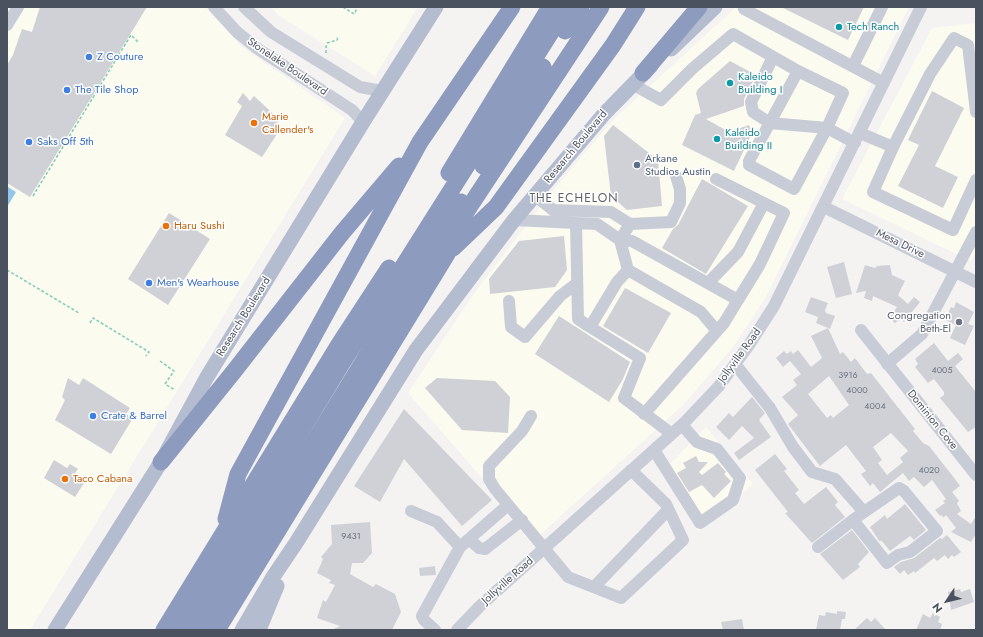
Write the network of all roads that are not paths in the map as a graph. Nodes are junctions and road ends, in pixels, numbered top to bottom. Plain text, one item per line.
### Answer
1 (18, 7) edge
2 (214, 7) edge
3 (244, 7) edge
4 (436, 7) edge
5 (512, 7) edge
6 (580, 7) edge
7 (601, 7) edge
8 (637, 7) edge
9 (699, 7) edge
10 (715, 7) edge
11 (745, 7) edge
12 (882, 7) edge
13 (921, 7) edge
14 (562, 13) edge
15 (7, 25) edge
16 (773, 57) junction
17 (853, 66) junction
18 (798, 71) junction
19 (637, 79) junction
20 (884, 83) junction
21 (382, 92) junction
22 (976, 112) edge
23 (363, 122) junction
24 (770, 123) junction
25 (828, 128) junction
26 (858, 138) junction
27 (420, 142) junction
28 (893, 147) junction
29 (676, 176) dead end
30 (716, 179) dead end
31 (976, 180) edge
32 (536, 196) junction
33 (764, 203) junction
34 (824, 207) junction
35 (514, 220) junction
36 (576, 223) junction
37 (630, 224) junction
38 (976, 232) edge
39 (620, 240) junction
40 (447, 254) junction
41 (628, 270) junction
42 (954, 271) junction
43 (976, 282) edge
44 (708, 283) junction
45 (576, 284) junction
46 (738, 300) junction
47 (509, 301) dead end
48 (590, 326) junction
49 (861, 330) dead end
50 (717, 331) junction
51 (735, 364) junction
52 (887, 364) junction
53 (644, 414) junction
54 (531, 416) dead end
55 (682, 425) junction
56 (672, 434) junction
57 (654, 450) junction
58 (161, 462) junction
59 (631, 470) junction
60 (976, 475) edge
61 (508, 505) junction
62 (668, 510) junction
63 (411, 511) dead end
64 (864, 512) junction
65 (522, 520) junction
66 (853, 520) junction
67 (220, 538) junction
68 (296, 543) junction
69 (464, 543) junction
70 (818, 547) dead end
71 (545, 548) junction
72 (594, 587) junction
73 (55, 630) edge
74 (164, 630) edge
75 (180, 630) edge
76 (199, 630) edge
77 (217, 630) edge
78 (242, 630) edge
79 (259, 630) edge
80 (435, 630) edge
81 (457, 630) edge

1 - 15 street
2 - 23 street, Stonelake Boulevard
3 - 21 street, Stonelake Boulevard
4 - 21 main road, Research Boulevard
5 - 27 highway
6 - 14 highway
7 - 40 highway
8 - 40 highway
9 - 19 highway
10 - 19 main road, Research Boulevard
11 - 17 street
12 - 17 street
13 - 20 street, Jollyville Road
14 - 67 highway
14 - 75 highway
14 - 76 highway
16 - 18 street
16 - 19 street
16 - 24 street
17 - 20 street
18 - 24 street
18 - 25 street
19 - 32 main road, Research Boulevard
20 - 26 street, Jollyville Road
21 - 23 main road, Research Boulevard
22 - 28 street
23 - 58 main road, Research Boulevard
24 - 25 street
24 - 25 street
25 - 26 street
26 - 28 street
26 - 34 street, Jollyville Road
27 - 58 highway
27 - 67 highway
28 - 31 street
29 - 37 street
30 - 33 street
32 - 35 main road, Research Boulevard
32 - 37 street
33 - 44 street
33 - 46 street
34 - 42 street, Mesa Drive
34 - 51 street, Jollyville Road
35 - 36 street
35 - 68 main road, Research Boulevard
36 - 39 street
36 - 45 street
37 - 39 street
38 - 42 street
39 - 41 street
39 - 44 street
40 - 77 highway
41 - 48 street
41 - 50 street
42 - 43 street, Mesa Drive
42 - 52 street
44 - 46 street
45 - 47 street
45 - 48 street
46 - 50 street
48 - 53 street
49 - 52 street, Dominion Cove
50 - 53 street
51 - 55 street, Jollyville Road
51 - 64 street
52 - 60 street, Dominion Cove
53 - 56 street
54 - 61 street
55 - 56 street, Jollyville Road
55 - 57 street
56 - 57 street, Jollyville Road
57 - 59 street, Jollyville Road
58 - 73 main road, Research Boulevard
59 - 62 street
59 - 71 street, Jollyville Road
61 - 65 street
61 - 69 street
62 - 72 street
62 - 72 street
63 - 69 street
64 - 66 street
64 - 66 street
65 - 69 street
65 - 71 street
66 - 70 street
67 - 74 highway
68 - 78 main road, Research Boulevard
68 - 79 main road, Research Boulevard
69 - 80 street
71 - 72 street
71 - 81 street, Jollyville Road

